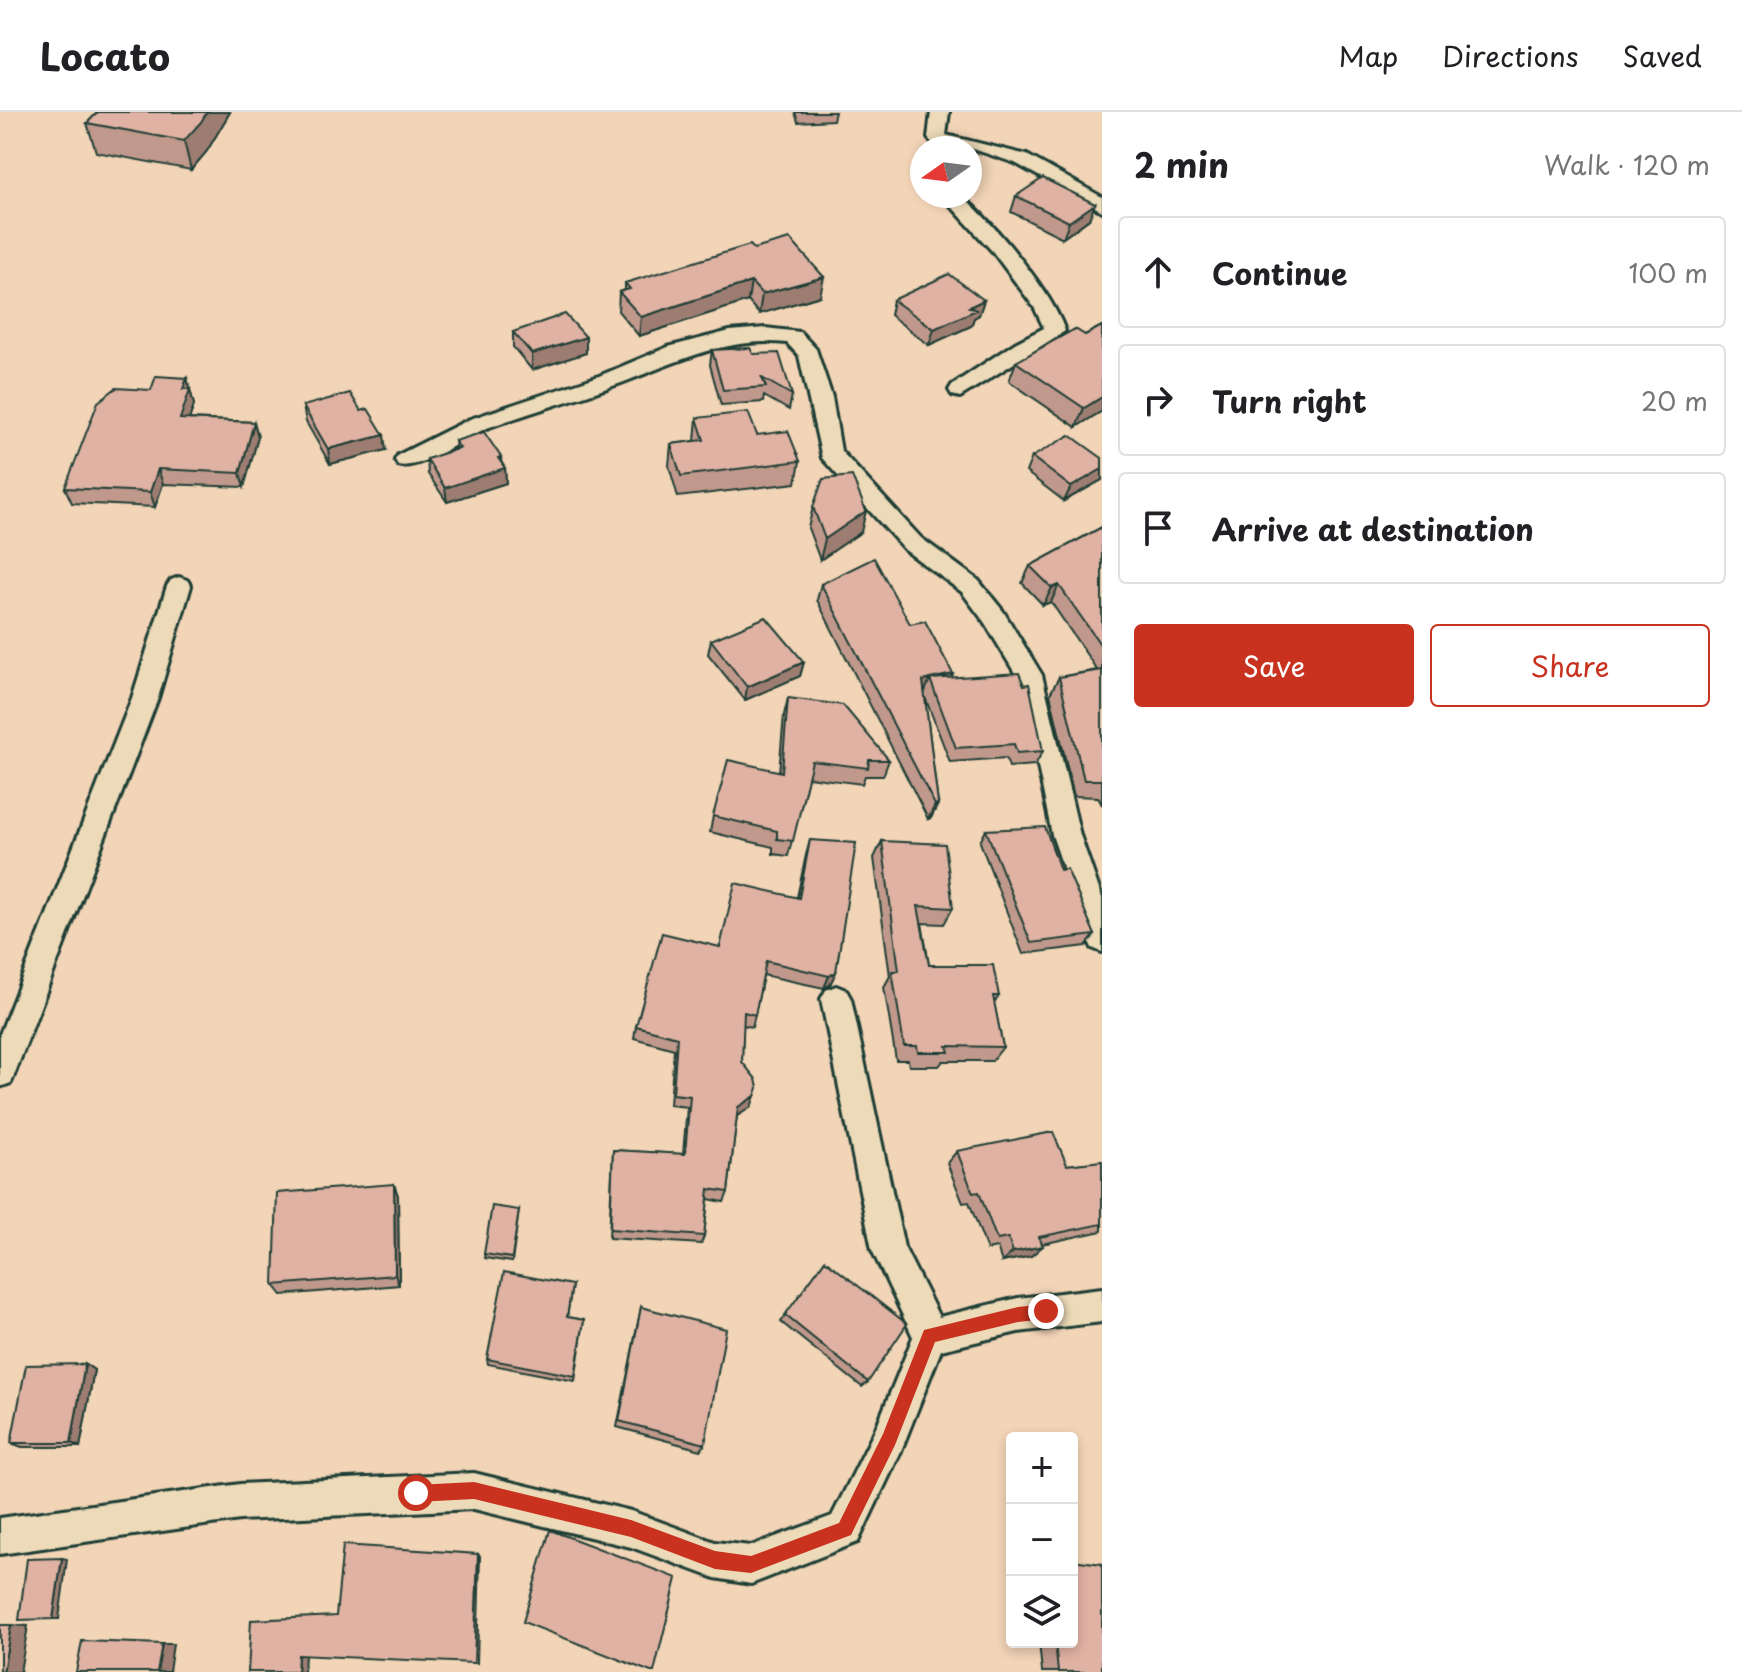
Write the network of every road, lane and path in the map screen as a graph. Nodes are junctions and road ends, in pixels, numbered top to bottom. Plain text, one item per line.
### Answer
1 (940, 112) edge
2 (937, 136) edge
3 (982, 149) edge
4 (1102, 205) edge
5 (965, 208) edge
6 (960, 390) dead end
7 (406, 460) dead end
8 (179, 586) dead end
9 (1102, 939) edge
10 (836, 999) dead end
11 (0, 1073) edge
12 (1102, 1305) edge
13 (930, 1336) junction
14 (0, 1536) edge

1 - 2 street
3 - 4 street
5 - 6 street
7 - 9 street
8 - 11 street
10 - 13 street
12 - 13 street
13 - 14 street

